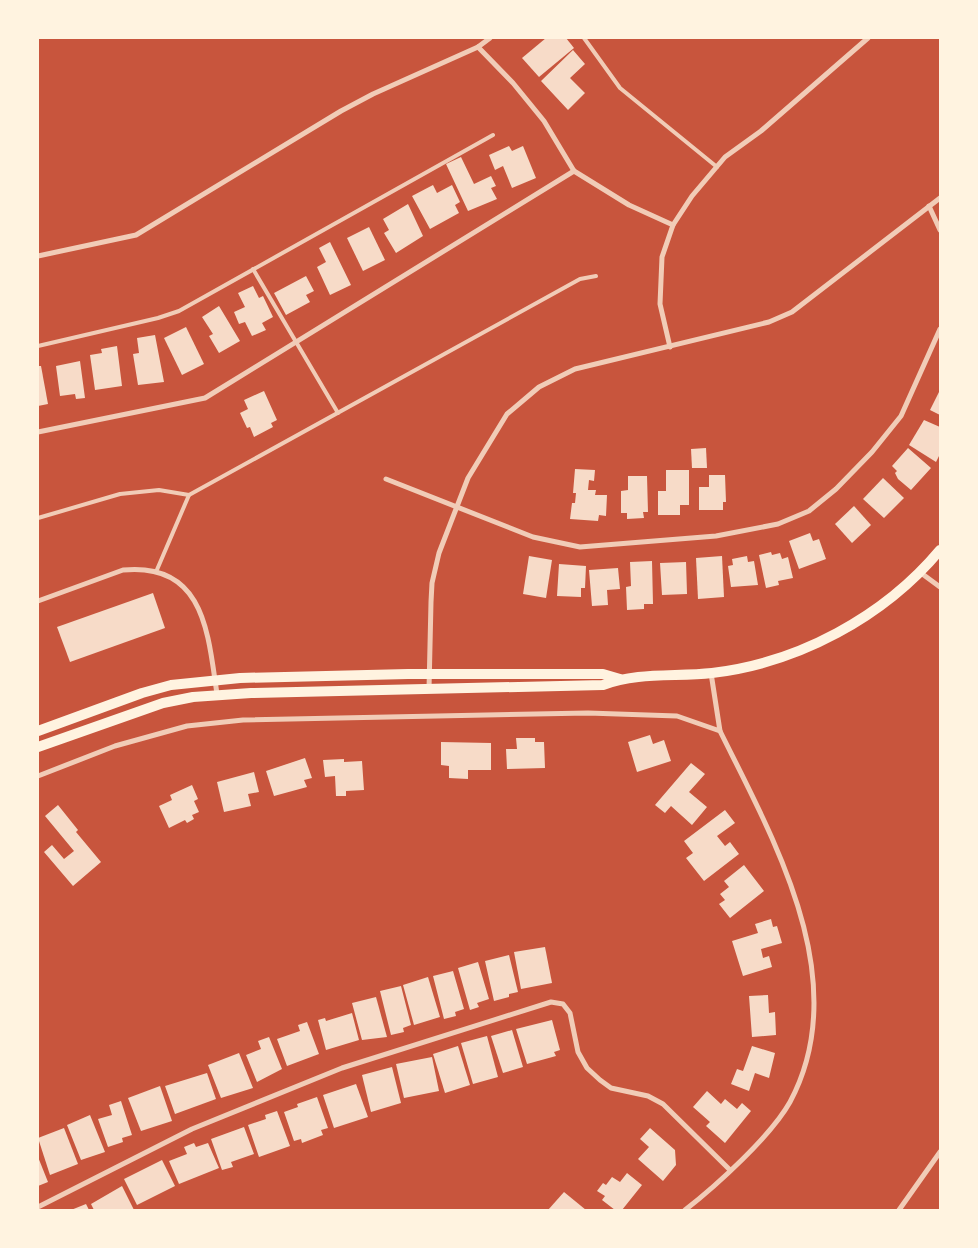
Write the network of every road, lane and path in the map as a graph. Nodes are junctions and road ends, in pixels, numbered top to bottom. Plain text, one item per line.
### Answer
1 (490, 38) edge
2 (584, 38) edge
3 (868, 38) edge
4 (478, 47) junction
5 (493, 135) dead end
6 (716, 167) junction
7 (574, 171) junction
8 (940, 198) edge
9 (929, 206) junction
10 (673, 225) junction
11 (940, 230) edge
12 (38, 256) edge
13 (254, 269) junction
14 (596, 276) dead end
15 (940, 329) edge
16 (296, 342) junction
17 (38, 346) edge
18 (670, 347) junction
19 (338, 413) junction
20 (38, 432) edge
21 (386, 479) dead end
22 (189, 496) junction
23 (457, 507) junction
24 (38, 518) edge
25 (940, 550) edge
26 (156, 572) junction
27 (921, 573) junction
28 (940, 587) edge
29 (38, 601) edge
30 (711, 673) junction
31 (429, 674) junction
32 (620, 679) junction
33 (215, 681) junction
34 (429, 690) junction
35 (217, 694) junction
36 (38, 731) edge
37 (720, 731) junction
38 (38, 747) edge
39 (38, 776) edge
40 (940, 1152) edge
41 (730, 1170) junction
42 (38, 1207) edge
43 (686, 1210) edge
44 (899, 1210) edge

1 - 4 street
2 - 6 lane
3 - 6 street
4 - 7 street
4 - 12 street
5 - 13 lane
6 - 10 street
7 - 10 street
7 - 16 street
8 - 9 street
9 - 11 street
9 - 18 street
10 - 18 street
13 - 16 lane
13 - 17 lane
14 - 19 lane
15 - 23 street
16 - 19 lane
16 - 20 street
18 - 23 street
19 - 22 lane
21 - 23 street
22 - 24 lane
22 - 26 lane
23 - 31 street
25 - 27 main road
26 - 29 street
26 - 33 street
27 - 28 street
27 - 30 main road
30 - 32 main road
30 - 37 street
31 - 32 main road
31 - 33 main road
31 - 34 street
32 - 34 main road
33 - 35 street
33 - 36 main road
34 - 35 main road
35 - 38 main road
37 - 39 street
37 - 41 street
40 - 44 street
41 - 42 street
41 - 43 street

